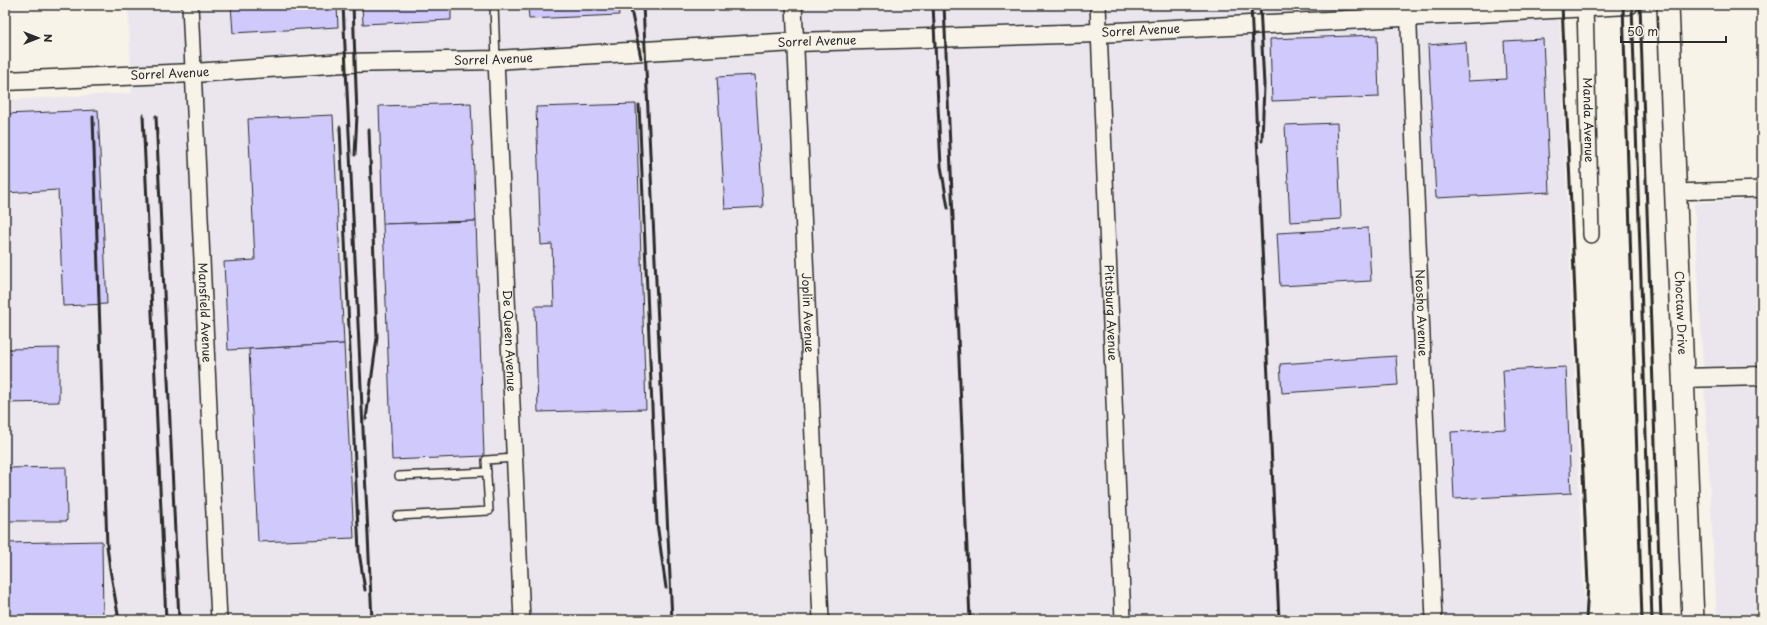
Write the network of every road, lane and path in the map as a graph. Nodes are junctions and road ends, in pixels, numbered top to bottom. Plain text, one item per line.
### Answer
1 (190, 5) edge
2 (494, 5) edge
3 (794, 5) edge
4 (1098, 5) edge
5 (1629, 5) edge
6 (1668, 5) edge
7 (1585, 7) edge
8 (1408, 10) edge
9 (1099, 33) junction
10 (796, 42) junction
11 (496, 60) junction
12 (193, 73) junction
13 (5, 81) edge
14 (1762, 190) edge
15 (1676, 192) junction
16 (1591, 235) dead end
17 (1762, 376) edge
18 (1683, 378) junction
19 (515, 458) junction
20 (487, 472) junction
21 (399, 476) dead end
22 (397, 516) dead end
23 (219, 620) edge
24 (522, 620) edge
25 (821, 620) edge
26 (1122, 620) edge
27 (1434, 620) edge
28 (1693, 620) edge

1 - 12 street, Mansfield Avenue
2 - 11 lane
3 - 10 street, Joplin Avenue
4 - 9 street, Pittsburg Avenue
5 - 7 street, Sorrel Avenue
6 - 15 main road, Choctaw Drive
7 - 8 street, Sorrel Avenue
7 - 16 street, Manda Avenue
8 - 9 street, Sorrel Avenue
8 - 27 street, Neosho Avenue
9 - 10 street, Sorrel Avenue
9 - 26 street, Pittsburg Avenue
10 - 11 street, Sorrel Avenue
10 - 25 street, Joplin Avenue
11 - 12 street, Sorrel Avenue
11 - 19 street, De Queen Avenue
12 - 13 street, Sorrel Avenue
12 - 23 street, Mansfield Avenue
14 - 15 street
15 - 18 main road, Choctaw Drive
17 - 18 street
18 - 28 main road, Choctaw Drive
19 - 20 lane
19 - 24 street, De Queen Avenue
20 - 21 lane
20 - 22 lane

